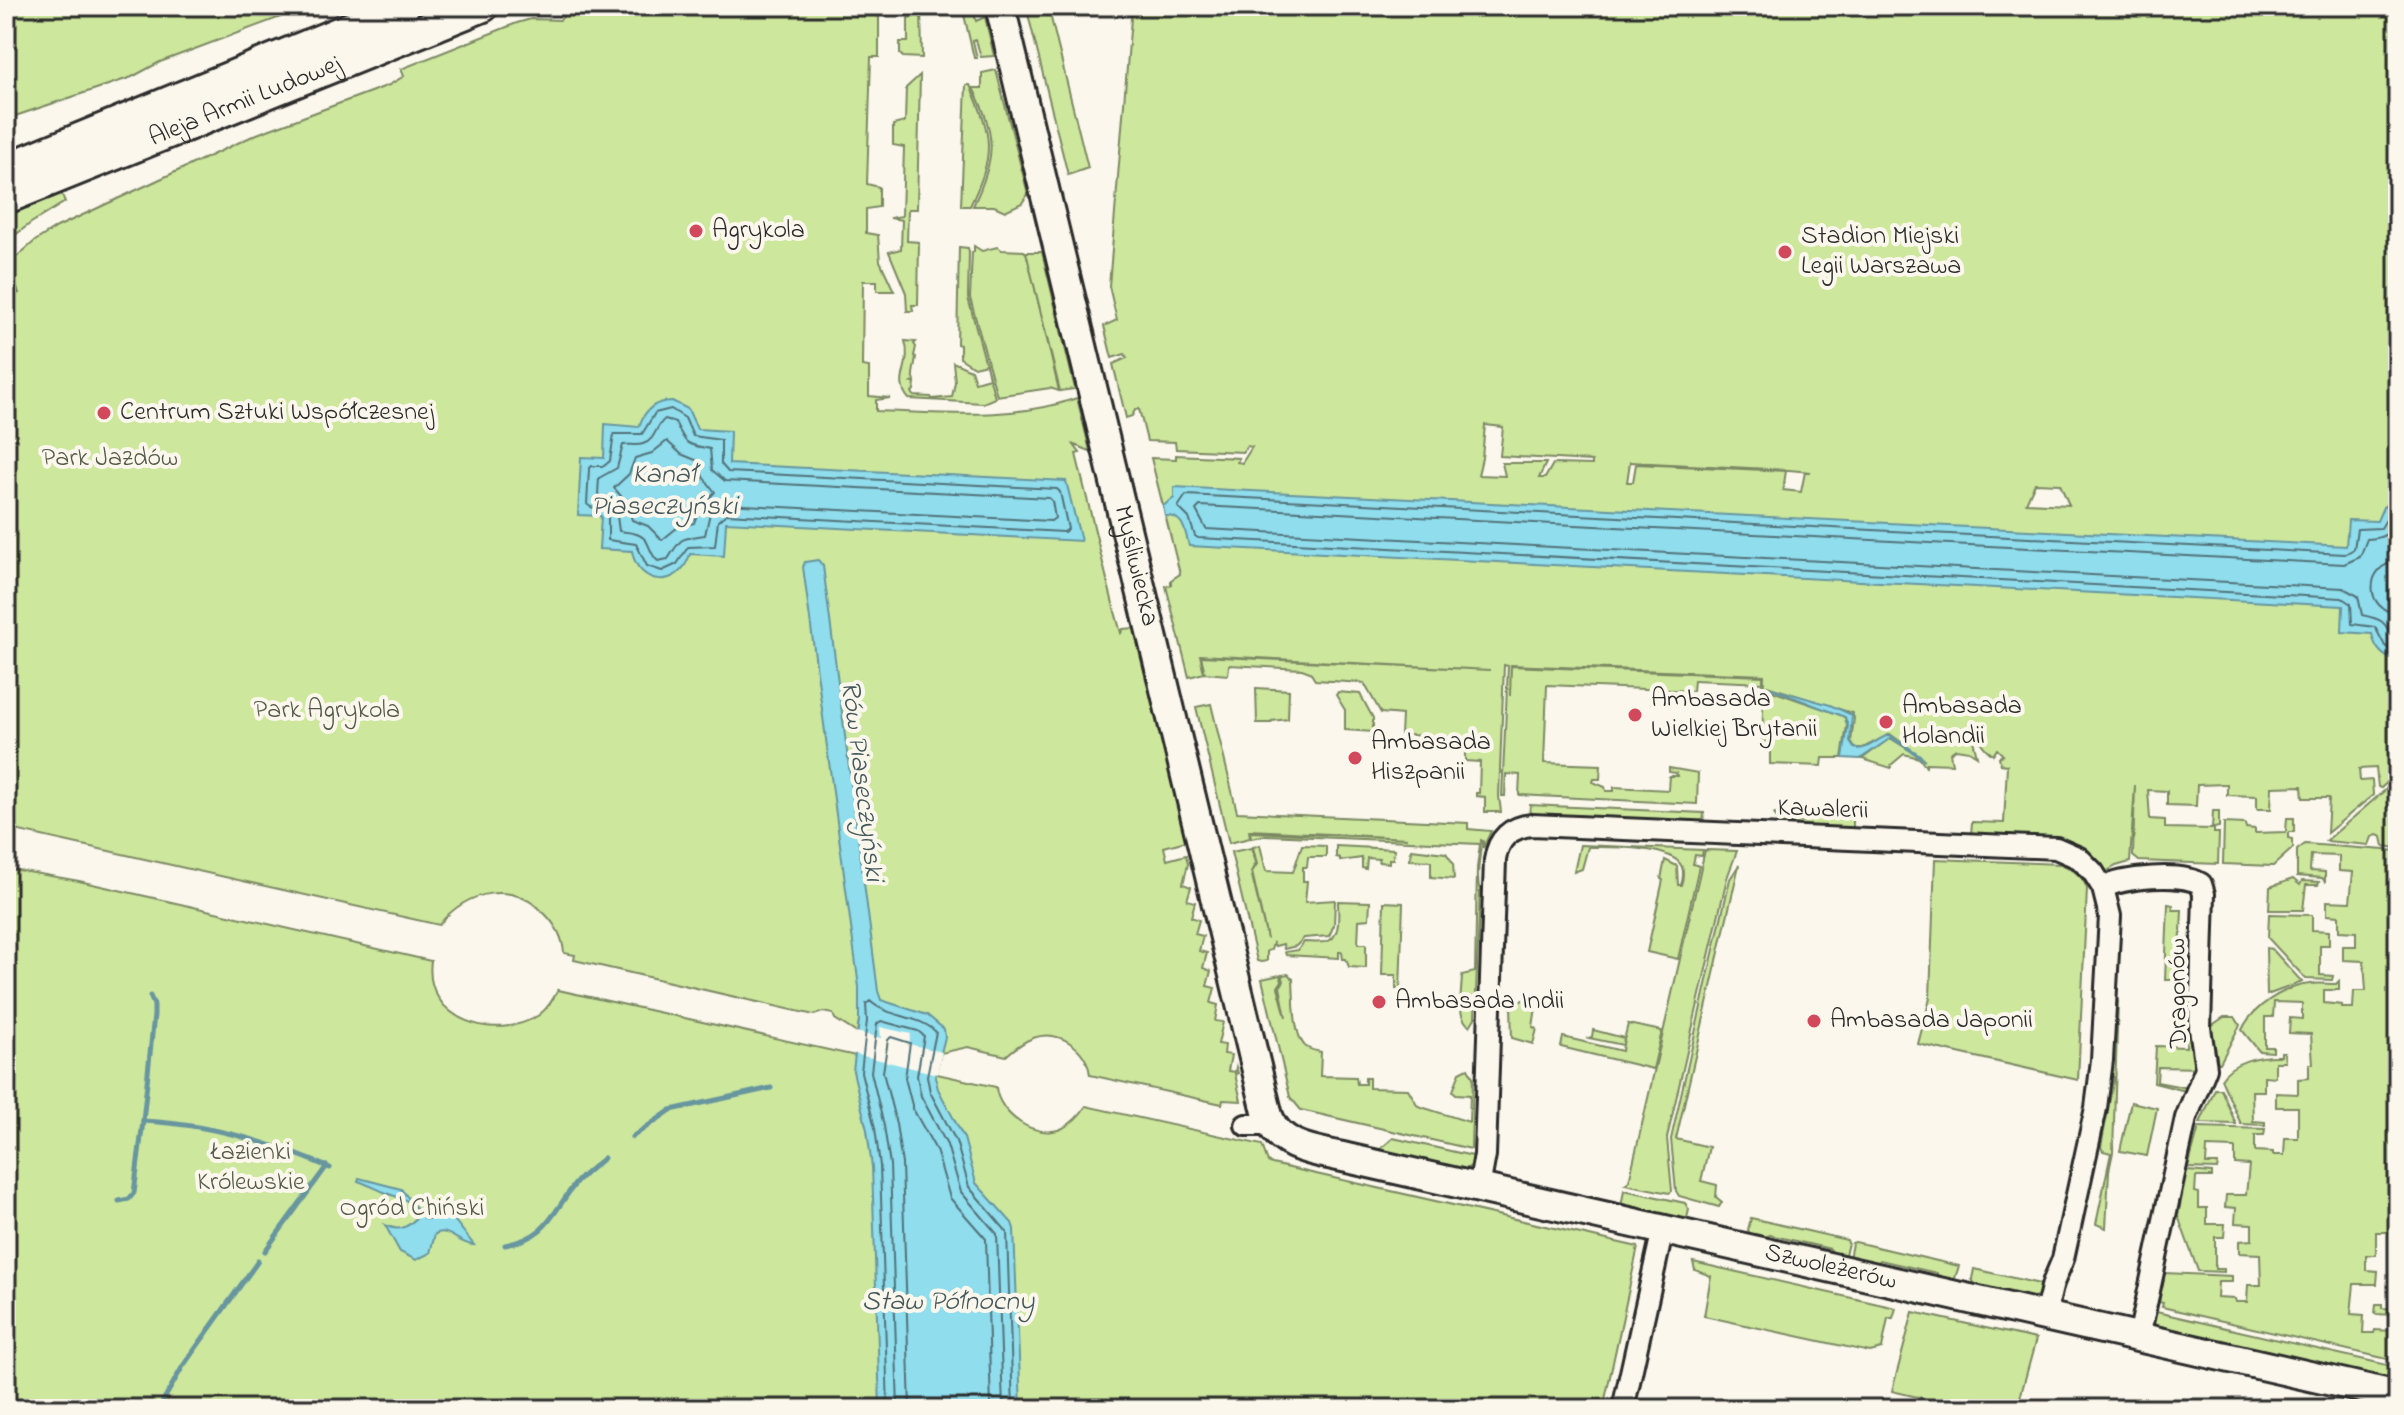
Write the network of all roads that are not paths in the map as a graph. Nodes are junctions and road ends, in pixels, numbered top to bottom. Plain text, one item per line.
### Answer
1 (404, 6) edge
2 (483, 6) edge
3 (1000, 6) edge
4 (204, 103) junction
5 (6, 169) edge
6 (6, 198) edge
7 (2103, 888) junction
8 (1259, 1125) joint
9 (1479, 1188) junction
10 (1663, 1229) junction
11 (2053, 1317) junction
12 (2139, 1337) junction
13 (2398, 1396) edge
14 (1623, 1409) edge

1 - 4 main road, Aleja Armii Ludowej
2 - 4 main road, Aleja Armii Ludowej
3 - 8 street, Myśliwiecka
4 - 5 main road, Aleja Armii Ludowej
4 - 6 main road, Aleja Armii Ludowej
7 - 9 street, Kawalerii
7 - 11 street
7 - 12 street, Dragonów
8 - 9 street, Szwoleżerów
9 - 10 street, Szwoleżerów
10 - 11 street, Szwoleżerów
10 - 14 street
11 - 12 street, Szwoleżerów
12 - 13 street, Szwoleżerów

